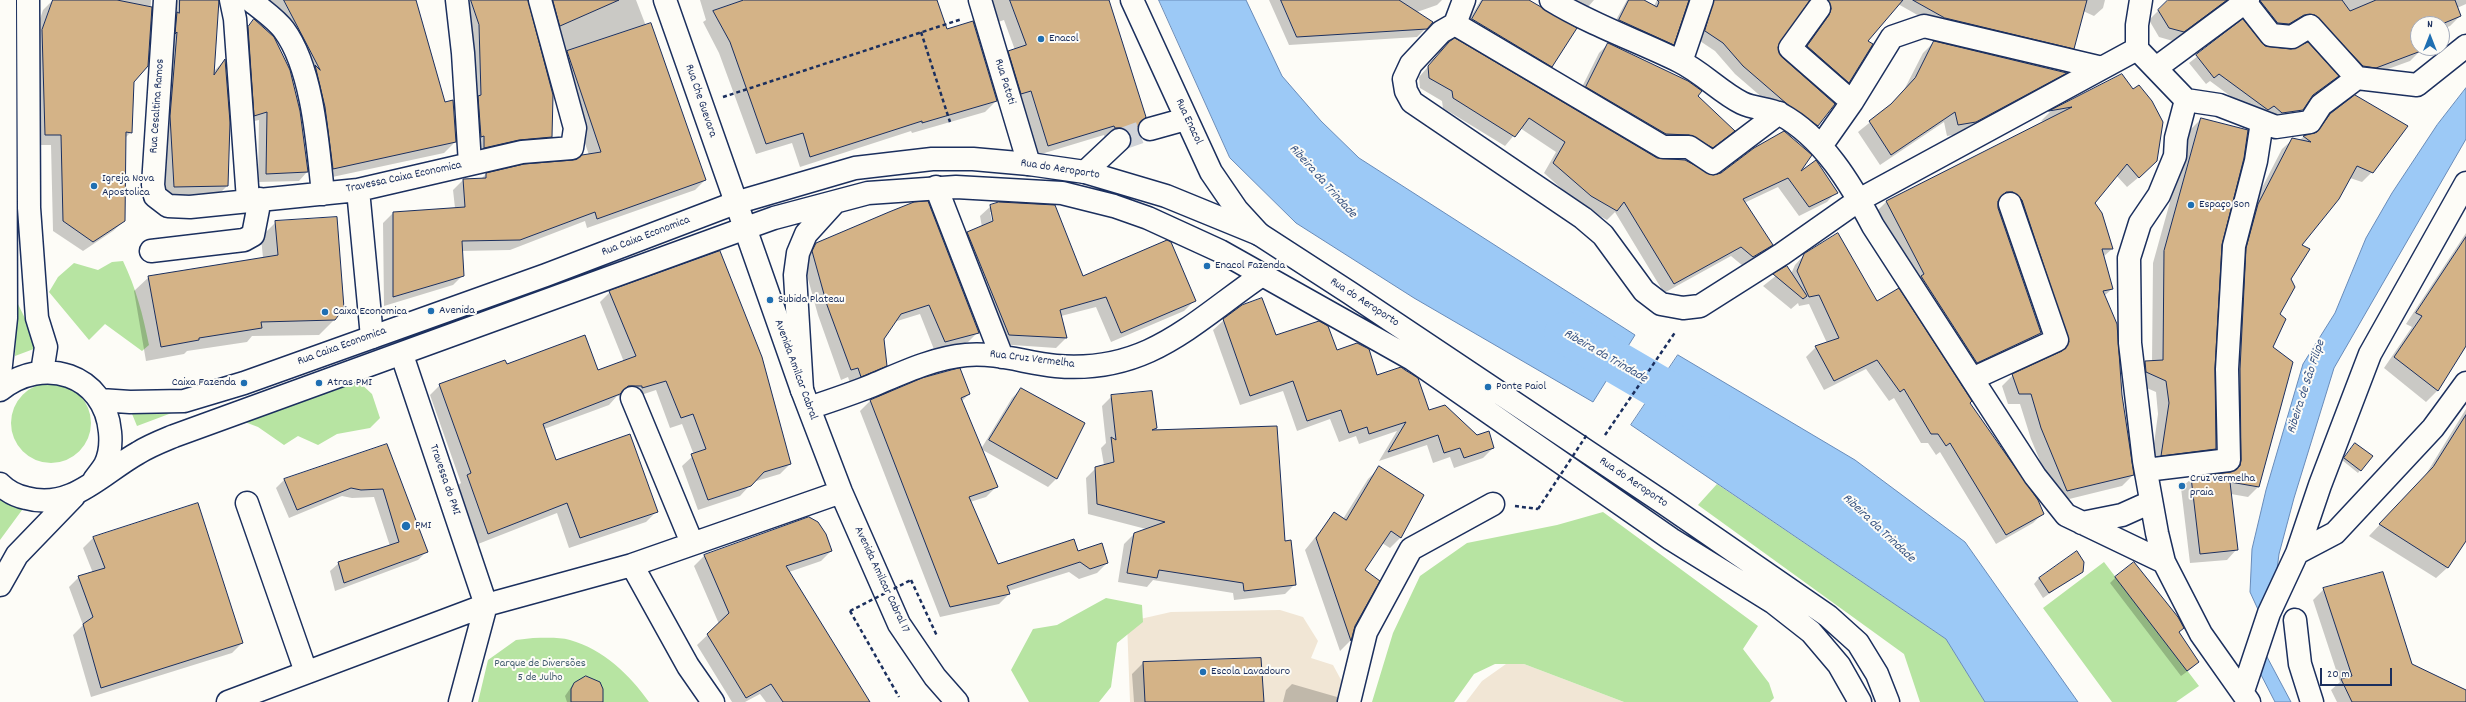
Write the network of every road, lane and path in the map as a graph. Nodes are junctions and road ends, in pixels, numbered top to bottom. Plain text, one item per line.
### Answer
1 (5, 0) edge
2 (28, 0) edge
3 (164, 0) edge
4 (232, 0) edge
5 (250, 0) edge
6 (457, 0) edge
7 (540, 0) edge
8 (665, 0) edge
9 (1132, 0) edge
10 (1464, 0) edge
11 (1551, 0) edge
12 (1702, 0) edge
13 (2141, 0) edge
14 (2246, 1) edge
15 (981, 6) edge
16 (1819, 8) dead end
17 (1455, 24) junction
18 (921, 32) junction
19 (2466, 46) edge
20 (2138, 49) junction
21 (1681, 62) junction
22 (2102, 68) junction
23 (2156, 68) junction
24 (2357, 78) junction
25 (2186, 100) junction
26 (1852, 102) junction
27 (701, 104) junction
28 (1779, 113) junction
29 (1186, 119) junction
30 (950, 122) dead end
31 (2262, 122) junction
32 (1150, 129) tunnel mouth
33 (1118, 140) tunnel mouth
34 (1822, 146) junction
35 (470, 164) junction
36 (1029, 164) junction
37 (1085, 172) junction
38 (936, 188) junction
39 (2464, 189) edge
40 (358, 190) junction
41 (323, 194) junction
42 (254, 200) junction
43 (1859, 200) junction
44 (735, 202) junction
45 (834, 202) junction
46 (2010, 204) dead end
47 (168, 206) joint
48 (746, 228) junction
49 (1259, 234) junction
50 (151, 251) dead end
51 (1262, 275) junction
52 (1676, 332) dead end
53 (372, 337) junction
54 (2, 343) edge
55 (402, 354) junction
56 (1002, 357) junction
57 (42, 372) junction
58 (0, 374) edge
59 (1972, 379) junction
60 (2466, 383) edge
61 (0, 390) edge
62 (632, 398) dead end
63 (805, 399) junction
64 (100, 400) junction
65 (1588, 433) dead end
66 (1604, 436) dead end
67 (2146, 470) junction
68 (93, 483) junction
69 (0, 484) edge
70 (841, 492) junction
71 (75, 495) junction
72 (246, 502) dead end
73 (2151, 502) junction
74 (1493, 504) dead end
75 (1538, 509) dead end
76 (2082, 523) junction
77 (692, 543) junction
78 (2297, 552) junction
79 (2164, 562) junction
80 (632, 565) junction
81 (911, 580) dead end
82 (0, 585) edge
83 (486, 605) junction
84 (2295, 620) dead end
85 (306, 672) junction
86 (899, 697) dead end
87 (2246, 697) edge
88 (228, 702) edge
89 (460, 702) edge
90 (713, 702) edge
91 (957, 702) edge
92 (1349, 702) edge
93 (1860, 702) edge
94 (1888, 702) edge
95 (2312, 702) edge

1 - 54 street
2 - 57 street
3 - 47 street, Rua Cesaltina Ramos
4 - 42 street
5 - 41 street
6 - 35 street
7 - 35 street, Travessa Caixa Economica
8 - 27 street, Rua Che Guevara
9 - 29 street, Rua Enacol
10 - 17 street
11 - 21 street
12 - 21 street
13 - 20 street
14 - 23 street
14 - 24 street
15 - 18 path
15 - 36 street, Rua Patoti
16 - 26 street
17 - 28 street
17 - 43 street
18 - 27 path
18 - 30 path
19 - 24 street
20 - 22 street
20 - 23 street
21 - 28 street
22 - 26 street
22 - 43 street
23 - 25 street
24 - 31 street
25 - 31 street
25 - 67 street
26 - 34 street
27 - 44 street, Rua Che Guevara
28 - 34 street
29 - 32 street
29 - 49 street, Rua Enacol
31 - 67 street
33 - 37 street
34 - 43 street
35 - 40 street, Travessa Caixa Economica
36 - 37 street, Rua do Aeroporto
36 - 44 street, Rua do Aeroporto
37 - 49 street, Rua do Aeroporto
38 - 45 street, Rua do Aeroporto
38 - 51 street, Rua do Aeroporto
38 - 56 street
39 - 78 street
40 - 41 street, Travessa Caixa Economica
40 - 53 street
41 - 42 street, Travessa Caixa Economica
42 - 47 street, Travessa Caixa Economica
42 - 50 street
43 - 59 street
44 - 48 street, Avenida Amilcar Cabral
44 - 53 street, Rua Caixa Economica
45 - 48 street, Rua do Aeroporto
45 - 63 street
46 - 59 street
48 - 55 street, Rua do Aeroporto
48 - 63 street, Avenida Amilcar Cabral
49 - 94 street, Rua do Aeroporto
51 - 56 street, Rua Cruz Vermelha
51 - 93 street, Rua do Aeroporto
52 - 66 path
53 - 64 street, Rua Caixa Economica
54 - 58 street
55 - 68 street, Rua do Aeroporto
55 - 83 street, Travessa do PMI
56 - 63 street, Rua Cruz Vermelha
57 - 61 street
57 - 64 street
59 - 76 street
60 - 78 street
62 - 77 street
63 - 70 street, Avenida Amilcar Cabral
64 - 68 street
65 - 75 path, bridge
67 - 73 street
68 - 71 street, Rua do Aeroporto
69 - 71 street
70 - 77 street
70 - 91 street, Avenida Amilcar Cabral 17
71 - 82 street
72 - 85 street
73 - 76 street
73 - 79 street
74 - 92 street
76 - 79 street
77 - 80 street
78 - 87 street
79 - 87 street
80 - 83 street
80 - 90 street
81 - 86 path, bridge
83 - 85 street
83 - 89 street
84 - 95 street
85 - 88 street

